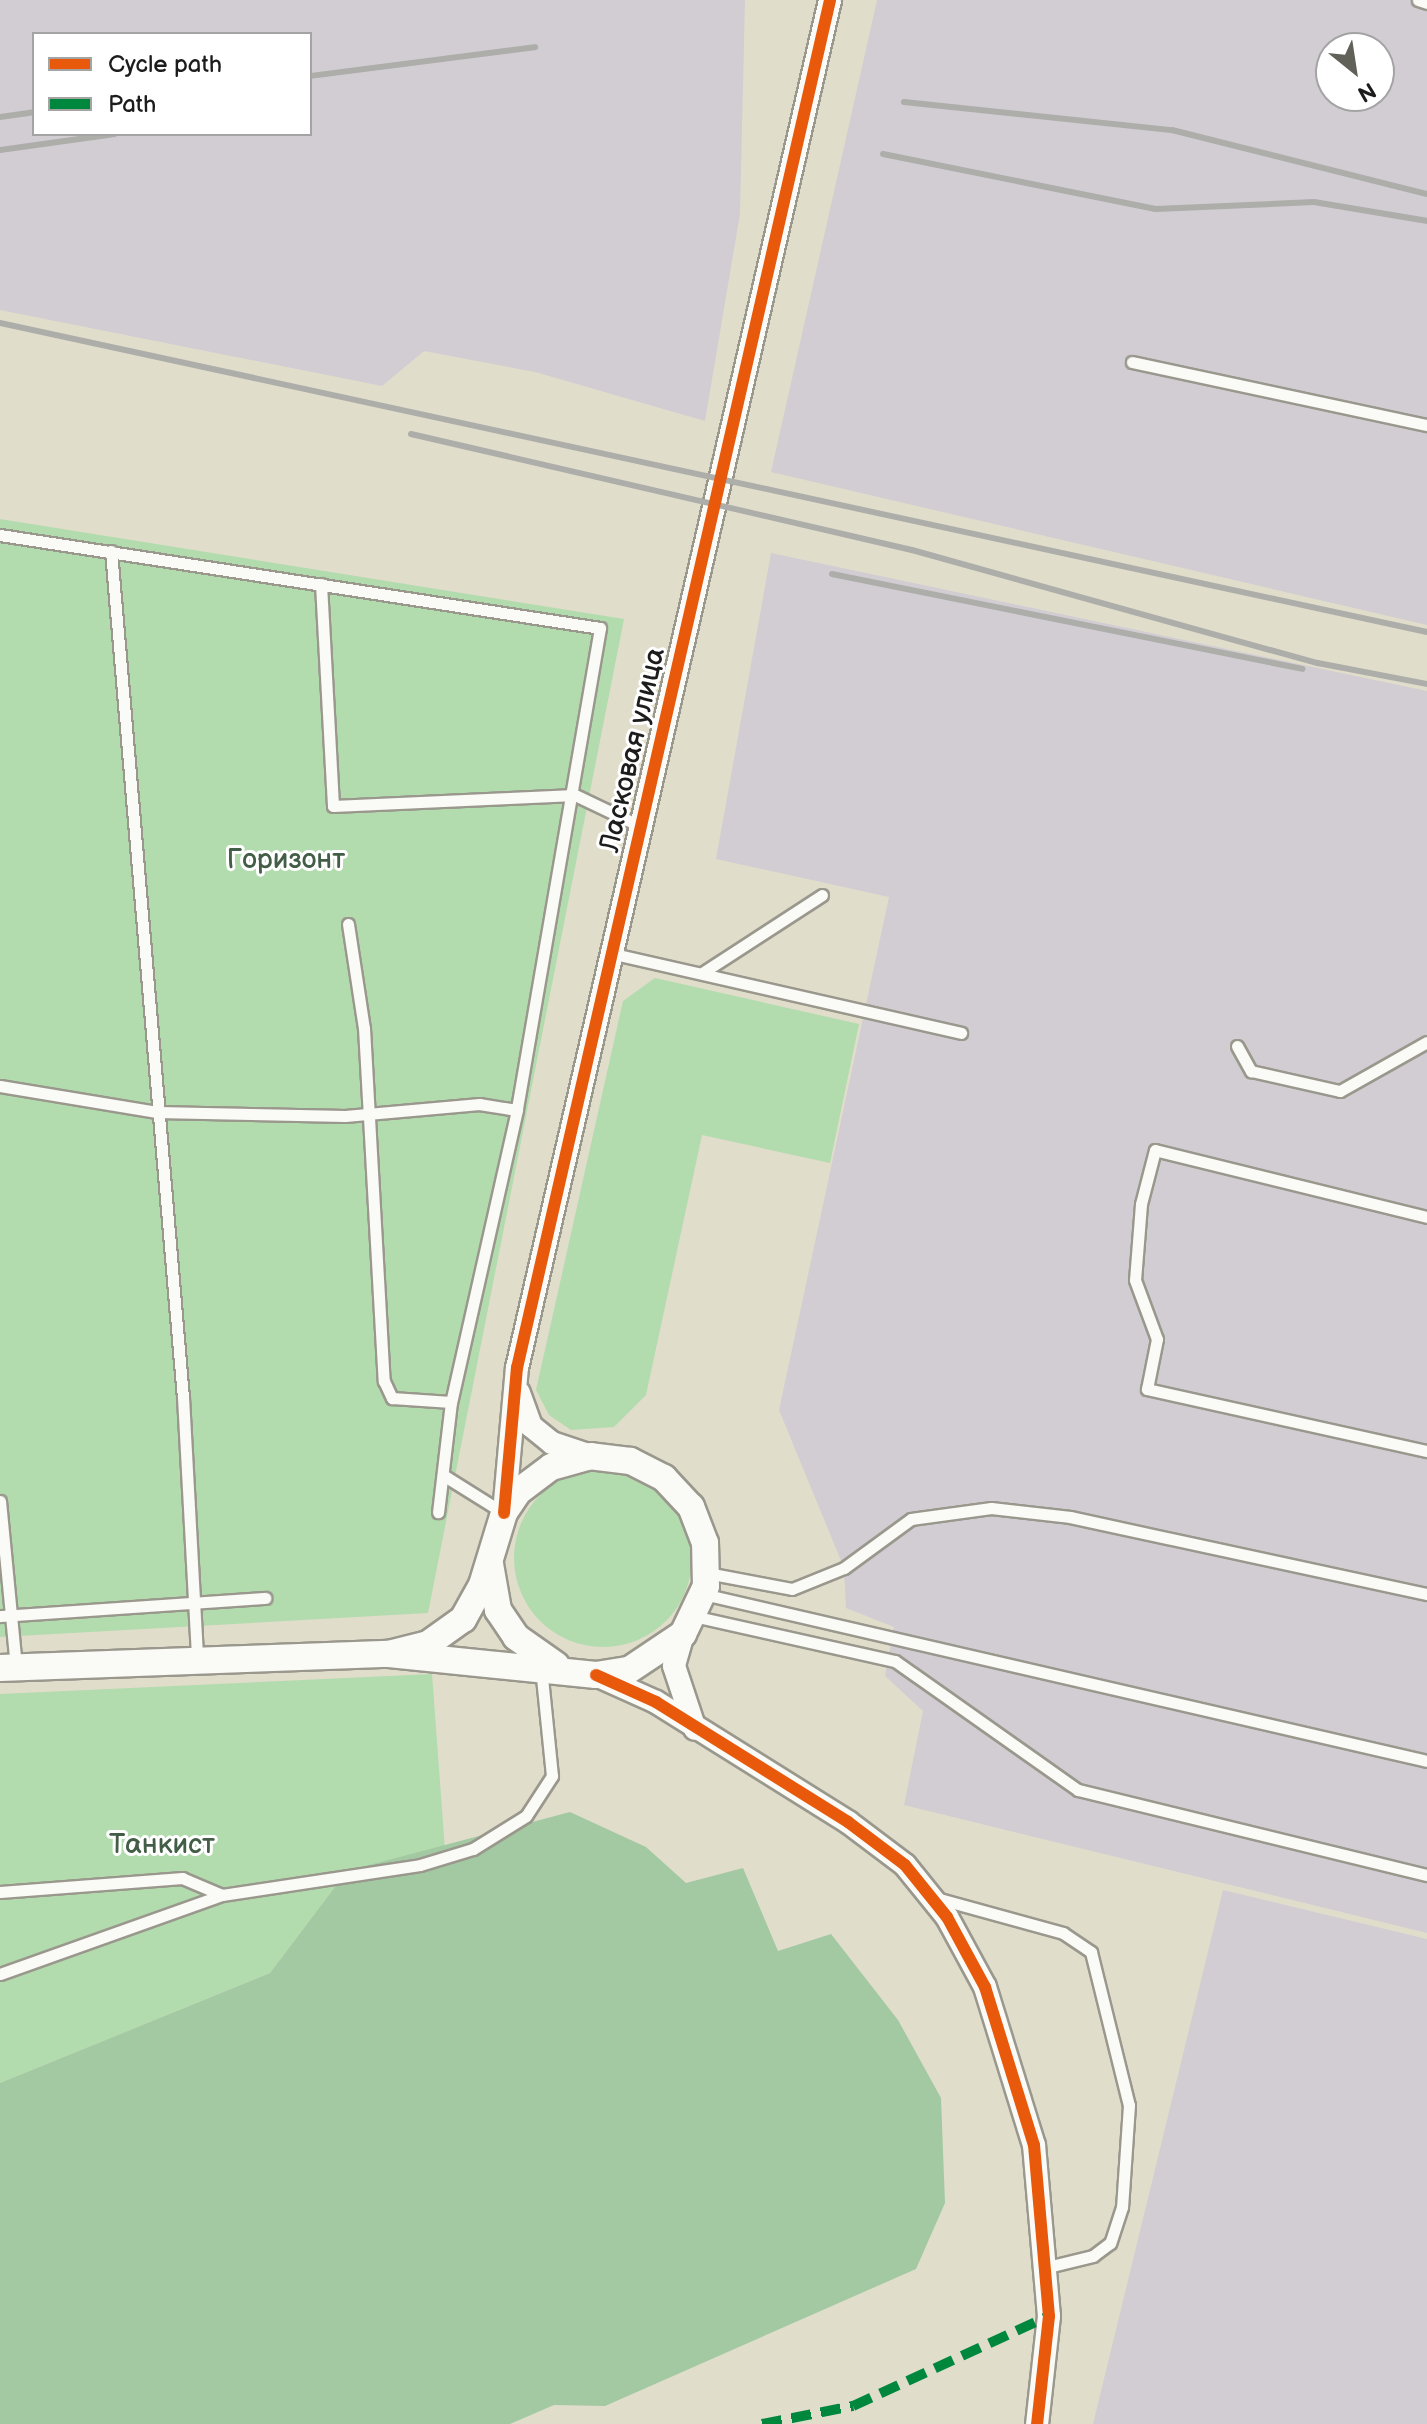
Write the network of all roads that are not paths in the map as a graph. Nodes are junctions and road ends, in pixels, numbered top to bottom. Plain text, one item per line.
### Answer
1 (830, 0) edge
2 (1418, 0) edge
3 (1427, 3) edge
4 (1132, 362) dead end
5 (1427, 425) edge
6 (0, 535) edge
7 (111, 551) junction
8 (321, 584) junction
9 (575, 795) junction
10 (640, 826) junction
11 (822, 895) dead end
12 (348, 924) dead end
13 (614, 954) junction
14 (702, 973) junction
15 (961, 1033) dead end
16 (1427, 1042) edge
17 (1237, 1046) dead end
18 (0, 1086) edge
19 (517, 1110) junction
20 (157, 1112) junction
21 (369, 1113) junction
22 (1427, 1217) edge
23 (517, 1368) junction
24 (451, 1402) junction
25 (1427, 1451) edge
26 (591, 1456) junction
27 (443, 1475) junction
28 (0, 1501) edge
29 (438, 1512) dead end
30 (504, 1513) junction
31 (490, 1558) junction
32 (1427, 1594) edge
33 (265, 1598) dead end
34 (199, 1603) junction
35 (696, 1604) junction
36 (0, 1616) edge
37 (13, 1616) junction
38 (389, 1654) junction
39 (197, 1659) junction
40 (8, 1668) edge
41 (541, 1668) junction
42 (584, 1673) junction
43 (696, 1730) junction
44 (1427, 1761) edge
45 (1427, 1875) edge
46 (0, 1892) edge
47 (222, 1895) junction
48 (931, 1897) junction
49 (0, 1974) edge
50 (1048, 2267) junction
51 (1037, 2424) edge

1 - 10 street, Ласковая улица
2 - 3 lane
4 - 5 lane
6 - 7 lane
7 - 8 lane
7 - 20 lane
8 - 9 lane
8 - 9 lane
9 - 10 lane
9 - 19 lane
10 - 13 street, Ласковая улица
11 - 14 lane
12 - 21 lane
13 - 14 lane
13 - 23 street, Ласковая улица
14 - 15 lane
16 - 17 lane
18 - 20 lane
19 - 21 lane
19 - 24 lane
20 - 21 lane
20 - 34 lane
21 - 24 lane
22 - 25 lane
23 - 26 street
23 - 30 street, Ласковая улица
24 - 27 lane
26 - 30 street
26 - 35 street
27 - 29 lane
27 - 30 lane
28 - 37 lane
30 - 31 street
31 - 38 street
31 - 42 street
32 - 35 lane
33 - 34 lane
34 - 37 lane
34 - 39 lane
35 - 42 street
35 - 43 street
35 - 44 lane
35 - 45 lane
36 - 37 lane
37 - 40 lane
38 - 39 street
38 - 41 street
39 - 40 street
41 - 42 street
41 - 47 lane
42 - 43 street
43 - 48 street
46 - 47 lane
47 - 49 lane
48 - 50 street
48 - 50 lane
50 - 51 street

